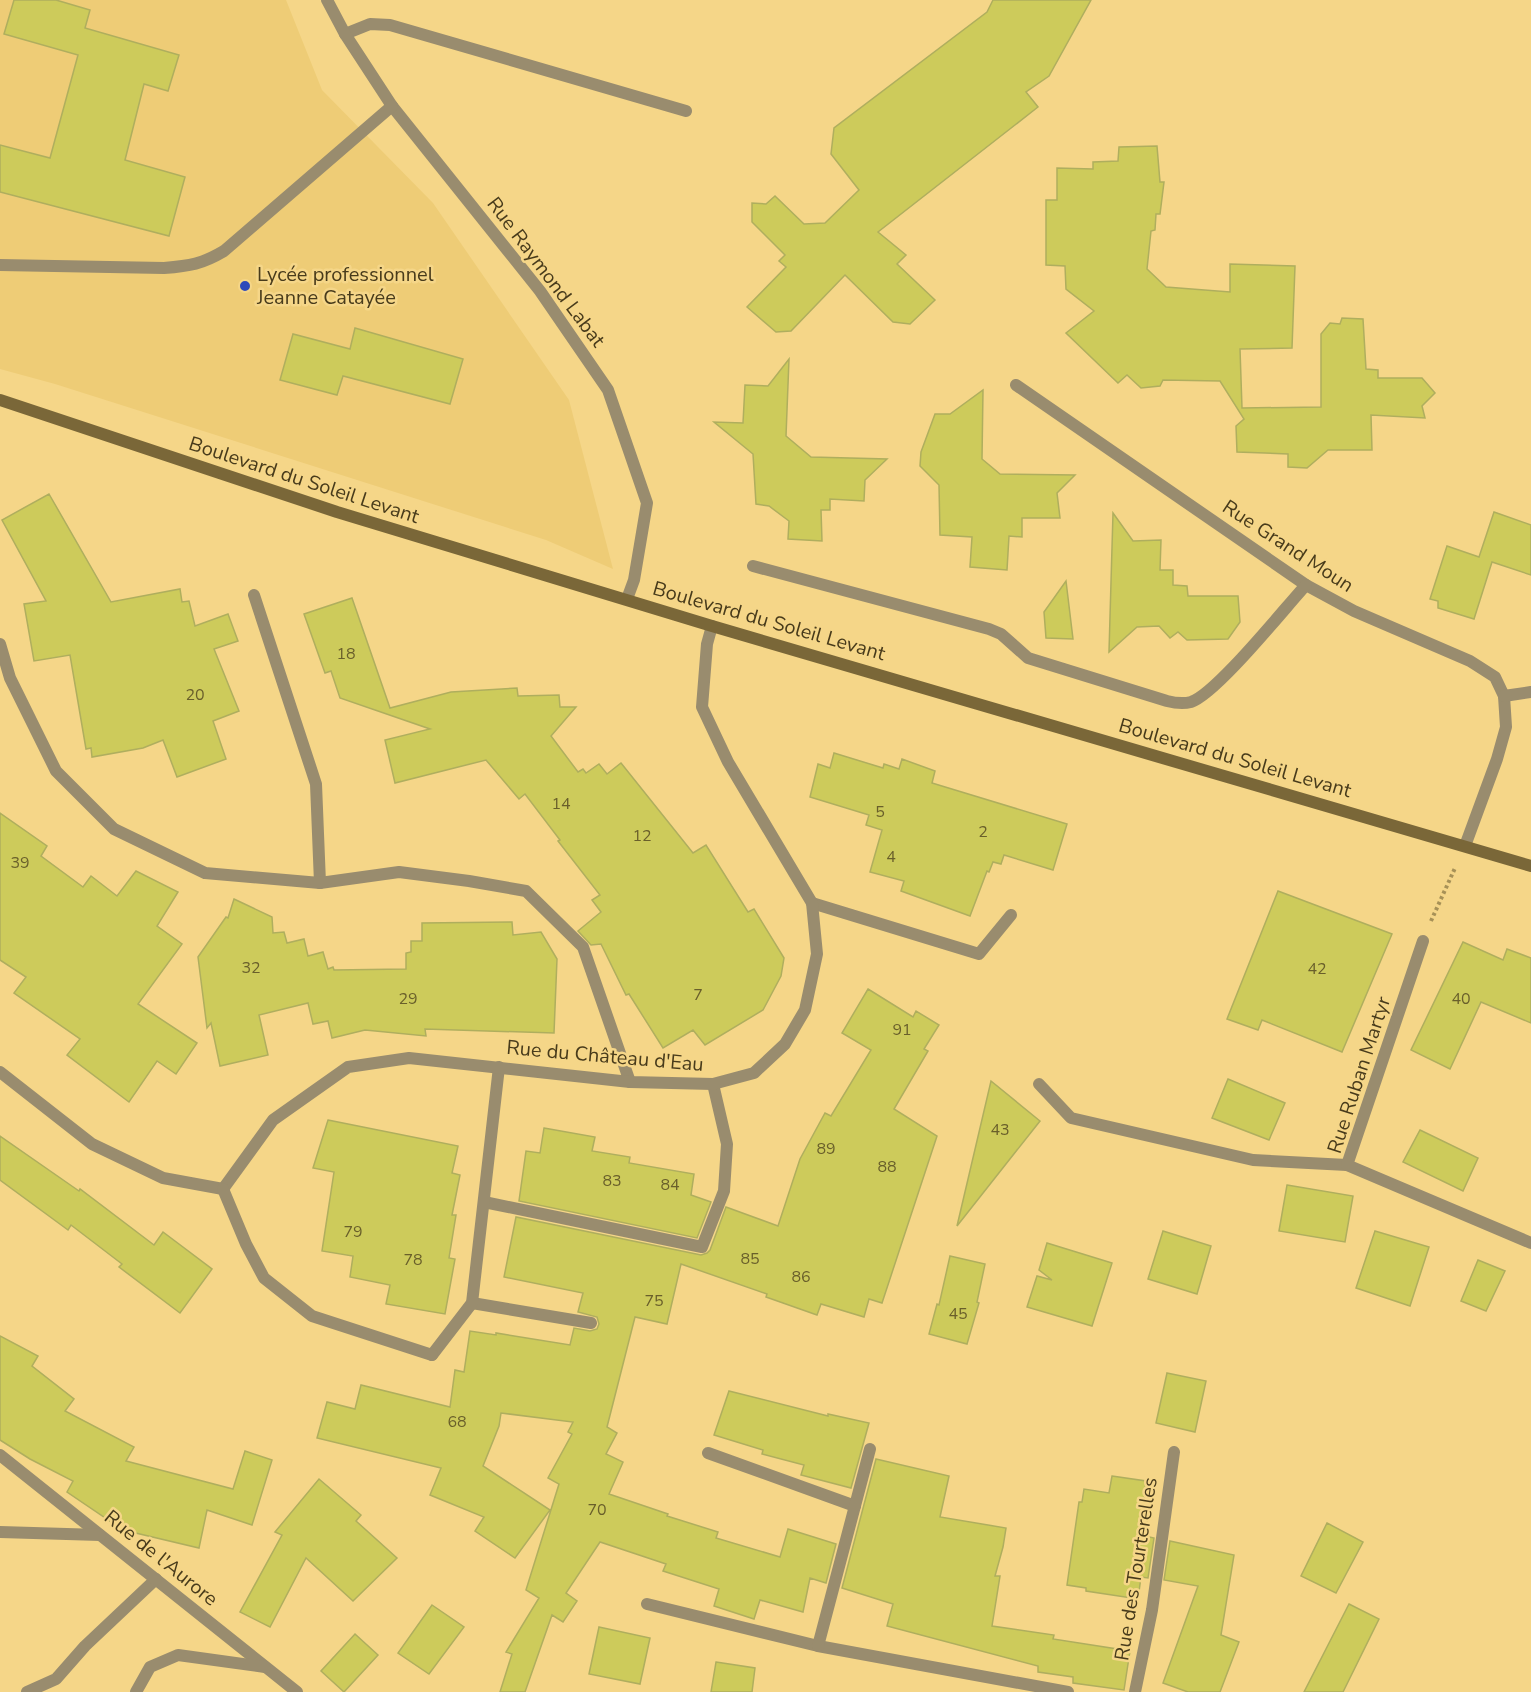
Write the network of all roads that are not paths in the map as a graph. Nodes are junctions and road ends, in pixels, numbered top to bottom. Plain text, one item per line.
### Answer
1 (327, 0) edge
2 (345, 34) junction
3 (392, 105) junction
4 (686, 111) dead end
5 (0, 265) edge
6 (1016, 385) dead end
7 (0, 400) edge
8 (753, 566) dead end
9 (1306, 585) junction
10 (254, 595) dead end
11 (627, 599) junction
12 (712, 626) junction
13 (0, 644) edge
14 (1531, 692) edge
15 (1504, 696) junction
16 (1465, 846) junction
17 (1531, 866) edge
18 (320, 883) junction
19 (812, 903) junction
20 (1011, 915) dead end
21 (1423, 941) road end
22 (499, 1067) junction
23 (0, 1072) edge
24 (630, 1082) junction
25 (714, 1084) junction
26 (1039, 1084) dead end
27 (1347, 1165) junction
28 (223, 1189) junction
29 (484, 1202) junction
30 (1531, 1243) edge
31 (472, 1303) junction
32 (591, 1323) dead end
33 (870, 1449) dead end
34 (1174, 1452) dead end
35 (708, 1453) dead end
36 (0, 1455) edge
37 (855, 1506) junction
38 (0, 1532) edge
39 (100, 1535) junction
40 (156, 1579) junction
41 (647, 1604) dead end
42 (818, 1646) junction
43 (266, 1667) junction
44 (27, 1692) edge
45 (136, 1692) edge
46 (297, 1692) edge
47 (1068, 1692) edge
48 (1134, 1692) edge

1 - 2 street, Rue Raymond Labat
2 - 3 street, Rue Raymond Labat
2 - 4 street
3 - 5 street
3 - 11 street, Rue Raymond Labat
6 - 9 street, Rue Grand Moun
7 - 11 main road, Boulevard du Soleil Levant
8 - 9 street
9 - 15 street, Rue Grand Moun
10 - 18 street
11 - 12 main road, Boulevard du Soleil Levant
12 - 16 main road, Boulevard du Soleil Levant
12 - 19 street, Rue du Château d'Eau
13 - 18 street
14 - 15 street
15 - 16 street
16 - 17 main road, Boulevard du Soleil Levant
18 - 24 street
19 - 20 street
19 - 25 street, Rue du Château d'Eau
21 - 27 street, Rue Ruban Martyr
22 - 24 street, Rue du Château d'Eau
22 - 28 street, Rue du Château d'Eau
22 - 29 street
23 - 28 street
24 - 25 street, Rue du Château d'Eau
25 - 29 street
26 - 27 street
27 - 30 street, Rue Ruban Martyr
28 - 31 street
29 - 31 street
31 - 32 street
33 - 37 street
34 - 48 street, Rue des Tourterelles
35 - 37 street
36 - 39 street, Rue de l'Aurore
37 - 42 street
38 - 39 street
39 - 40 street, Rue de l'Aurore
40 - 43 street, Rue de l'Aurore
40 - 44 street
41 - 42 street
42 - 47 street
43 - 45 street
43 - 46 street, Rue de l'Aurore

